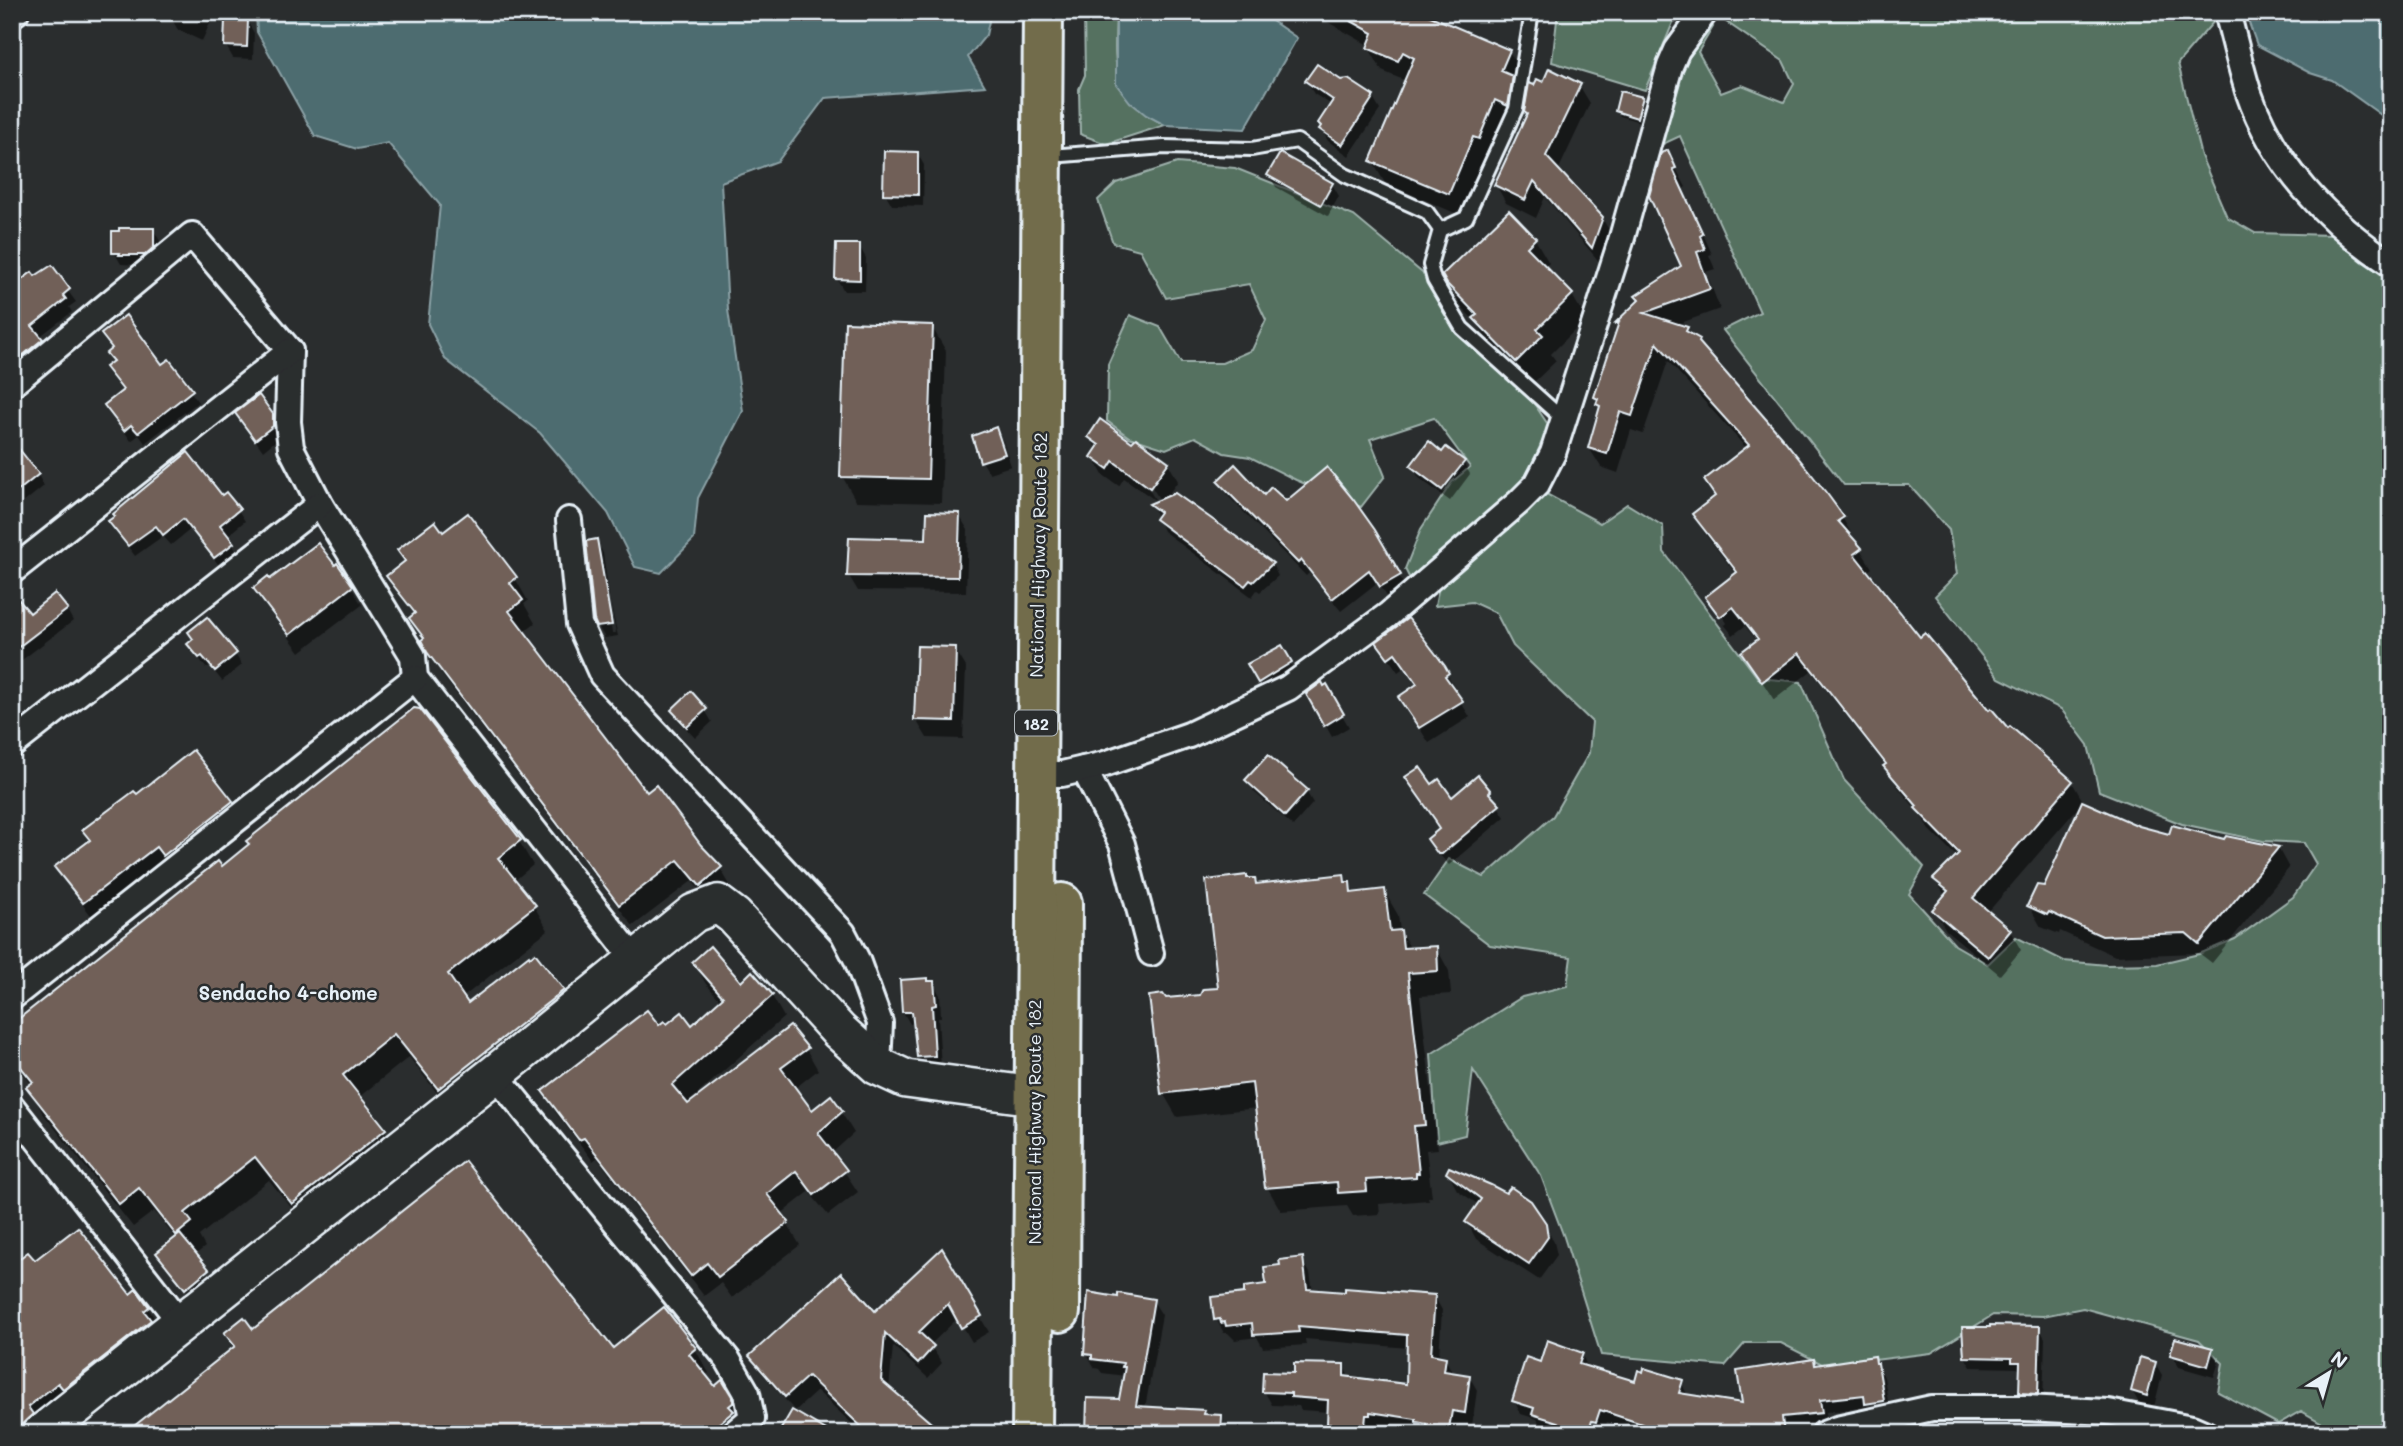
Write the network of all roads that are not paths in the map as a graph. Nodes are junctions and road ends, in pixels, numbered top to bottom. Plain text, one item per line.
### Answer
1 (1043, 12) edge
2 (1066, 12) edge
3 (1532, 12) edge
4 (1705, 12) edge
5 (2227, 12) edge
6 (1063, 155) junction
7 (1440, 230) junction
8 (2391, 264) edge
9 (290, 351) junction
10 (12, 384) edge
11 (1564, 420) junction
12 (320, 503) junction
13 (569, 520) dead end
14 (12, 571) edge
15 (415, 678) junction
16 (12, 745) edge
17 (1061, 772) junction
18 (1151, 953) dead end
19 (636, 961) junction
20 (12, 997) edge
21 (878, 1066) junction
22 (495, 1074) junction
23 (1048, 1097) junction
24 (12, 1107) edge
25 (181, 1323) junction
26 (41, 1434) edge
27 (733, 1434) edge
28 (1032, 1434) edge
29 (1059, 1434) edge
30 (1824, 1434) edge
31 (2206, 1434) edge

1 - 17 highway, National Highway Route 182 / 182
2 - 6 highway, National Highway Route 182 / 182
3 - 7 lane
4 - 11 street
5 - 8 street
6 - 7 lane
6 - 17 highway, National Highway Route 182 / 182
7 - 11 lane
9 - 10 street
9 - 12 street
9 - 14 street
11 - 17 street
12 - 15 street
12 - 16 street
13 - 21 street
15 - 19 street
15 - 20 street
17 - 18 street
17 - 23 highway, National Highway Route 182 / 182
19 - 21 street
19 - 22 street
21 - 23 street
22 - 25 street
22 - 27 street
23 - 28 highway, National Highway Route 182 / 182
23 - 29 highway, National Highway Route 182 / 182
24 - 25 street
25 - 26 street
30 - 31 street

